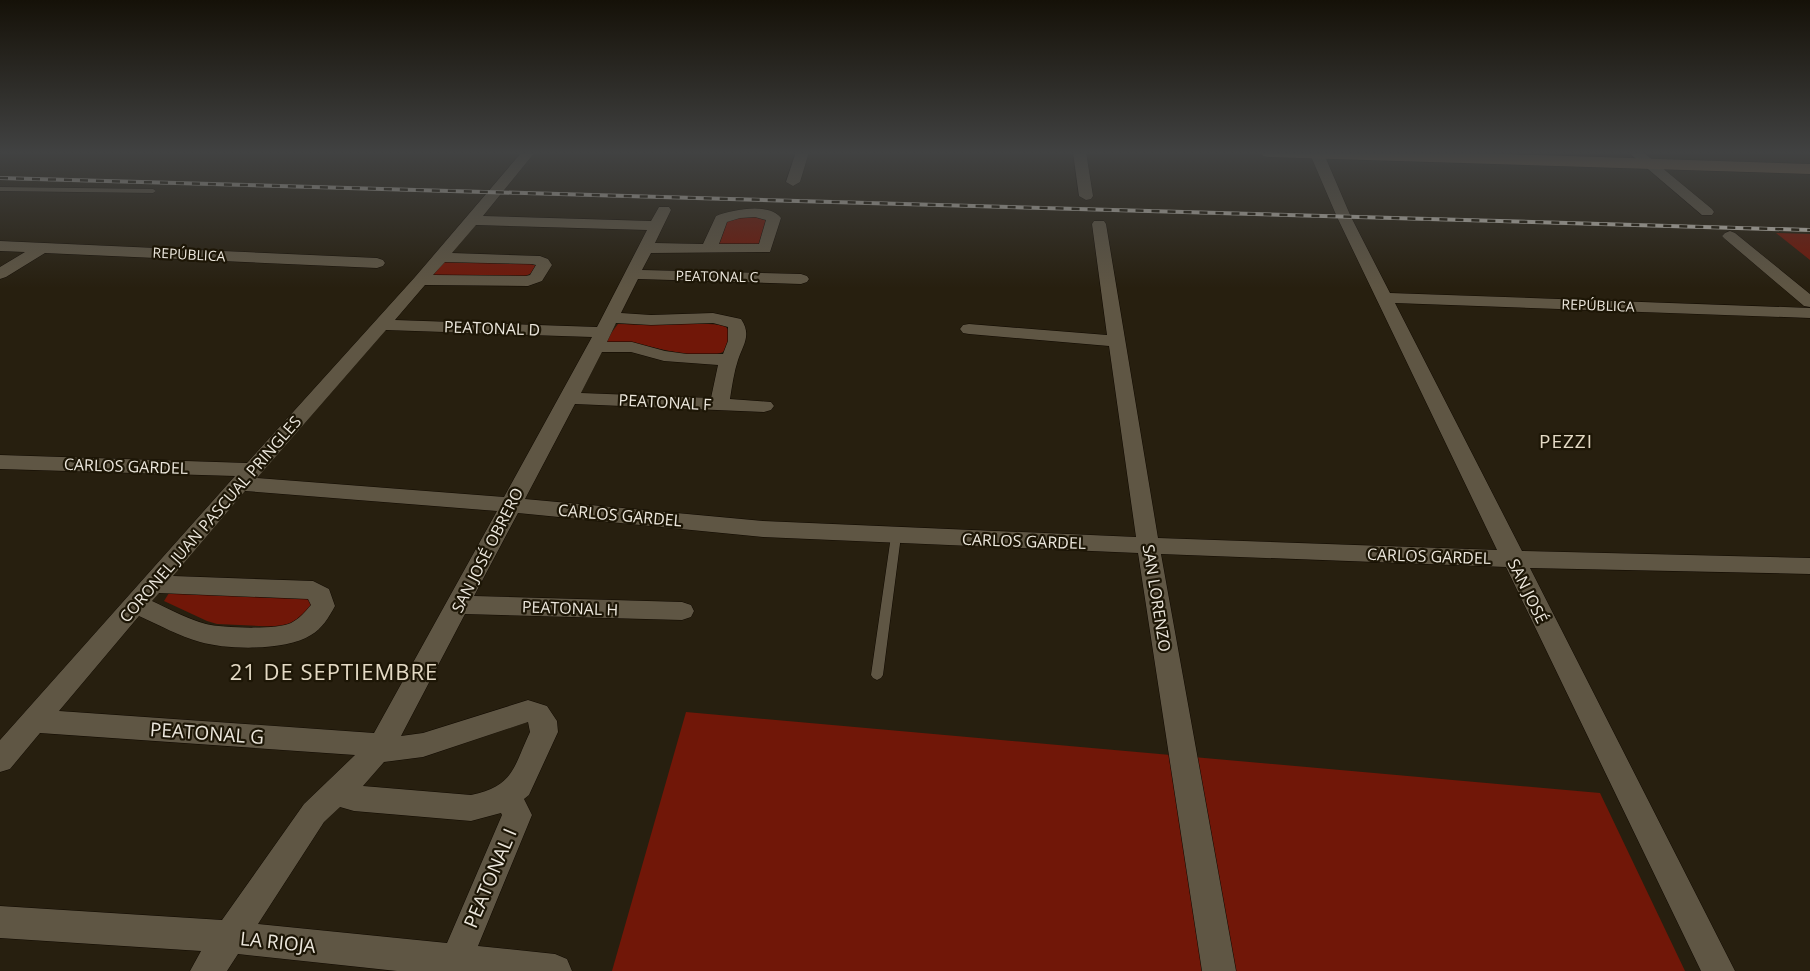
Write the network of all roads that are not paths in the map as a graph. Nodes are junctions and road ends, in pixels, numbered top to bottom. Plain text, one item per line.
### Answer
1 (491, 197) edge
2 (1336, 197) edge
3 (1690, 197) edge
4 (1707, 212) dead end
5 (472, 220) junction
6 (1099, 224) dead end
7 (1730, 236) dead end
8 (0, 246) edge
9 (43, 247) junction
10 (646, 248) junction
11 (709, 249) junction
12 (765, 249) junction
13 (440, 257) junction
14 (377, 263) dead end
15 (0, 274) edge
16 (632, 274) junction
17 (768, 277) junction
18 (802, 279) dead end
19 (421, 280) junction
20 (1386, 298) junction
21 (1810, 302) edge
22 (1810, 312) edge
23 (382, 325) junction
24 (969, 329) dead end
25 (602, 332) junction
26 (1117, 341) junction
27 (729, 359) junction
28 (567, 398) junction
29 (719, 404) junction
30 (764, 406) dead end
31 (0, 462) edge
32 (246, 477) junction
33 (510, 505) junction
34 (896, 536) junction
35 (1148, 545) junction
36 (1513, 559) junction
37 (1810, 566) edge
38 (153, 584) junction
39 (135, 604) junction
40 (459, 605) junction
41 (682, 611) dead end
42 (877, 675) dead end
43 (33, 722) junction
44 (379, 748) junction
45 (0, 760) edge
46 (335, 793) junction
47 (508, 796) junction
48 (0, 922) edge
49 (229, 937) junction
50 (456, 961) junction
51 (207, 971) edge
52 (554, 971) edge
53 (1219, 971) edge
54 (1718, 971) edge

1 - 5 street, CORONEL JUAN PASCUAL PRINGLES
2 - 20 street, SAN JOSÉ
3 - 4 street
5 - 10 street, SAN JOSÉ OBRERO
5 - 13 street, CORONEL JUAN PASCUAL PRINGLES
6 - 26 street, SAN LORENZO
7 - 21 street
8 - 9 street, REPÚBLICA
9 - 14 street, REPÚBLICA
9 - 15 street
10 - 11 street
10 - 16 street, SAN JOSÉ OBRERO
11 - 12 street
11 - 12 street
12 - 17 street
13 - 19 street, CORONEL JUAN PASCUAL PRINGLES
13 - 19 street
16 - 17 street, PEATONAL C
16 - 25 street, SAN JOSÉ OBRERO
17 - 18 street, PEATONAL C
19 - 23 street, CORONEL JUAN PASCUAL PRINGLES
20 - 22 street, REPÚBLICA
20 - 36 street, SAN JOSÉ
23 - 25 street, PEATONAL D
23 - 32 street, CORONEL JUAN PASCUAL PRINGLES
24 - 26 street
25 - 27 street
25 - 27 street
25 - 28 street, SAN JOSÉ OBRERO
26 - 35 street, SAN LORENZO
27 - 29 street
28 - 29 street, PEATONAL F
28 - 33 street, SAN JOSÉ OBRERO
29 - 30 street, PEATONAL F
31 - 32 street, CARLOS GARDEL
32 - 33 street, CARLOS GARDEL
32 - 38 street, CORONEL JUAN PASCUAL PRINGLES
33 - 34 street, CARLOS GARDEL
33 - 40 street, SAN JOSÉ OBRERO
34 - 35 street, CARLOS GARDEL
34 - 42 lane
35 - 36 street, CARLOS GARDEL
35 - 53 street, SAN LORENZO
36 - 37 street, CARLOS GARDEL
36 - 54 street, SAN JOSÉ
38 - 39 street, CORONEL JUAN PASCUAL PRINGLES
38 - 39 street
39 - 43 street, CORONEL JUAN PASCUAL PRINGLES
40 - 41 street, PEATONAL H
40 - 44 street, SAN JOSÉ OBRERO
43 - 44 street, PEATONAL G
43 - 45 street, CORONEL JUAN PASCUAL PRINGLES
44 - 46 street, SAN JOSÉ OBRERO
44 - 47 street
46 - 47 street
46 - 49 street, SAN JOSÉ OBRERO
47 - 50 street, PEATONAL I
48 - 49 street, LA RIOJA
49 - 50 street, LA RIOJA
49 - 51 street, SAN JOSÉ OBRERO
50 - 52 street, LA RIOJA

